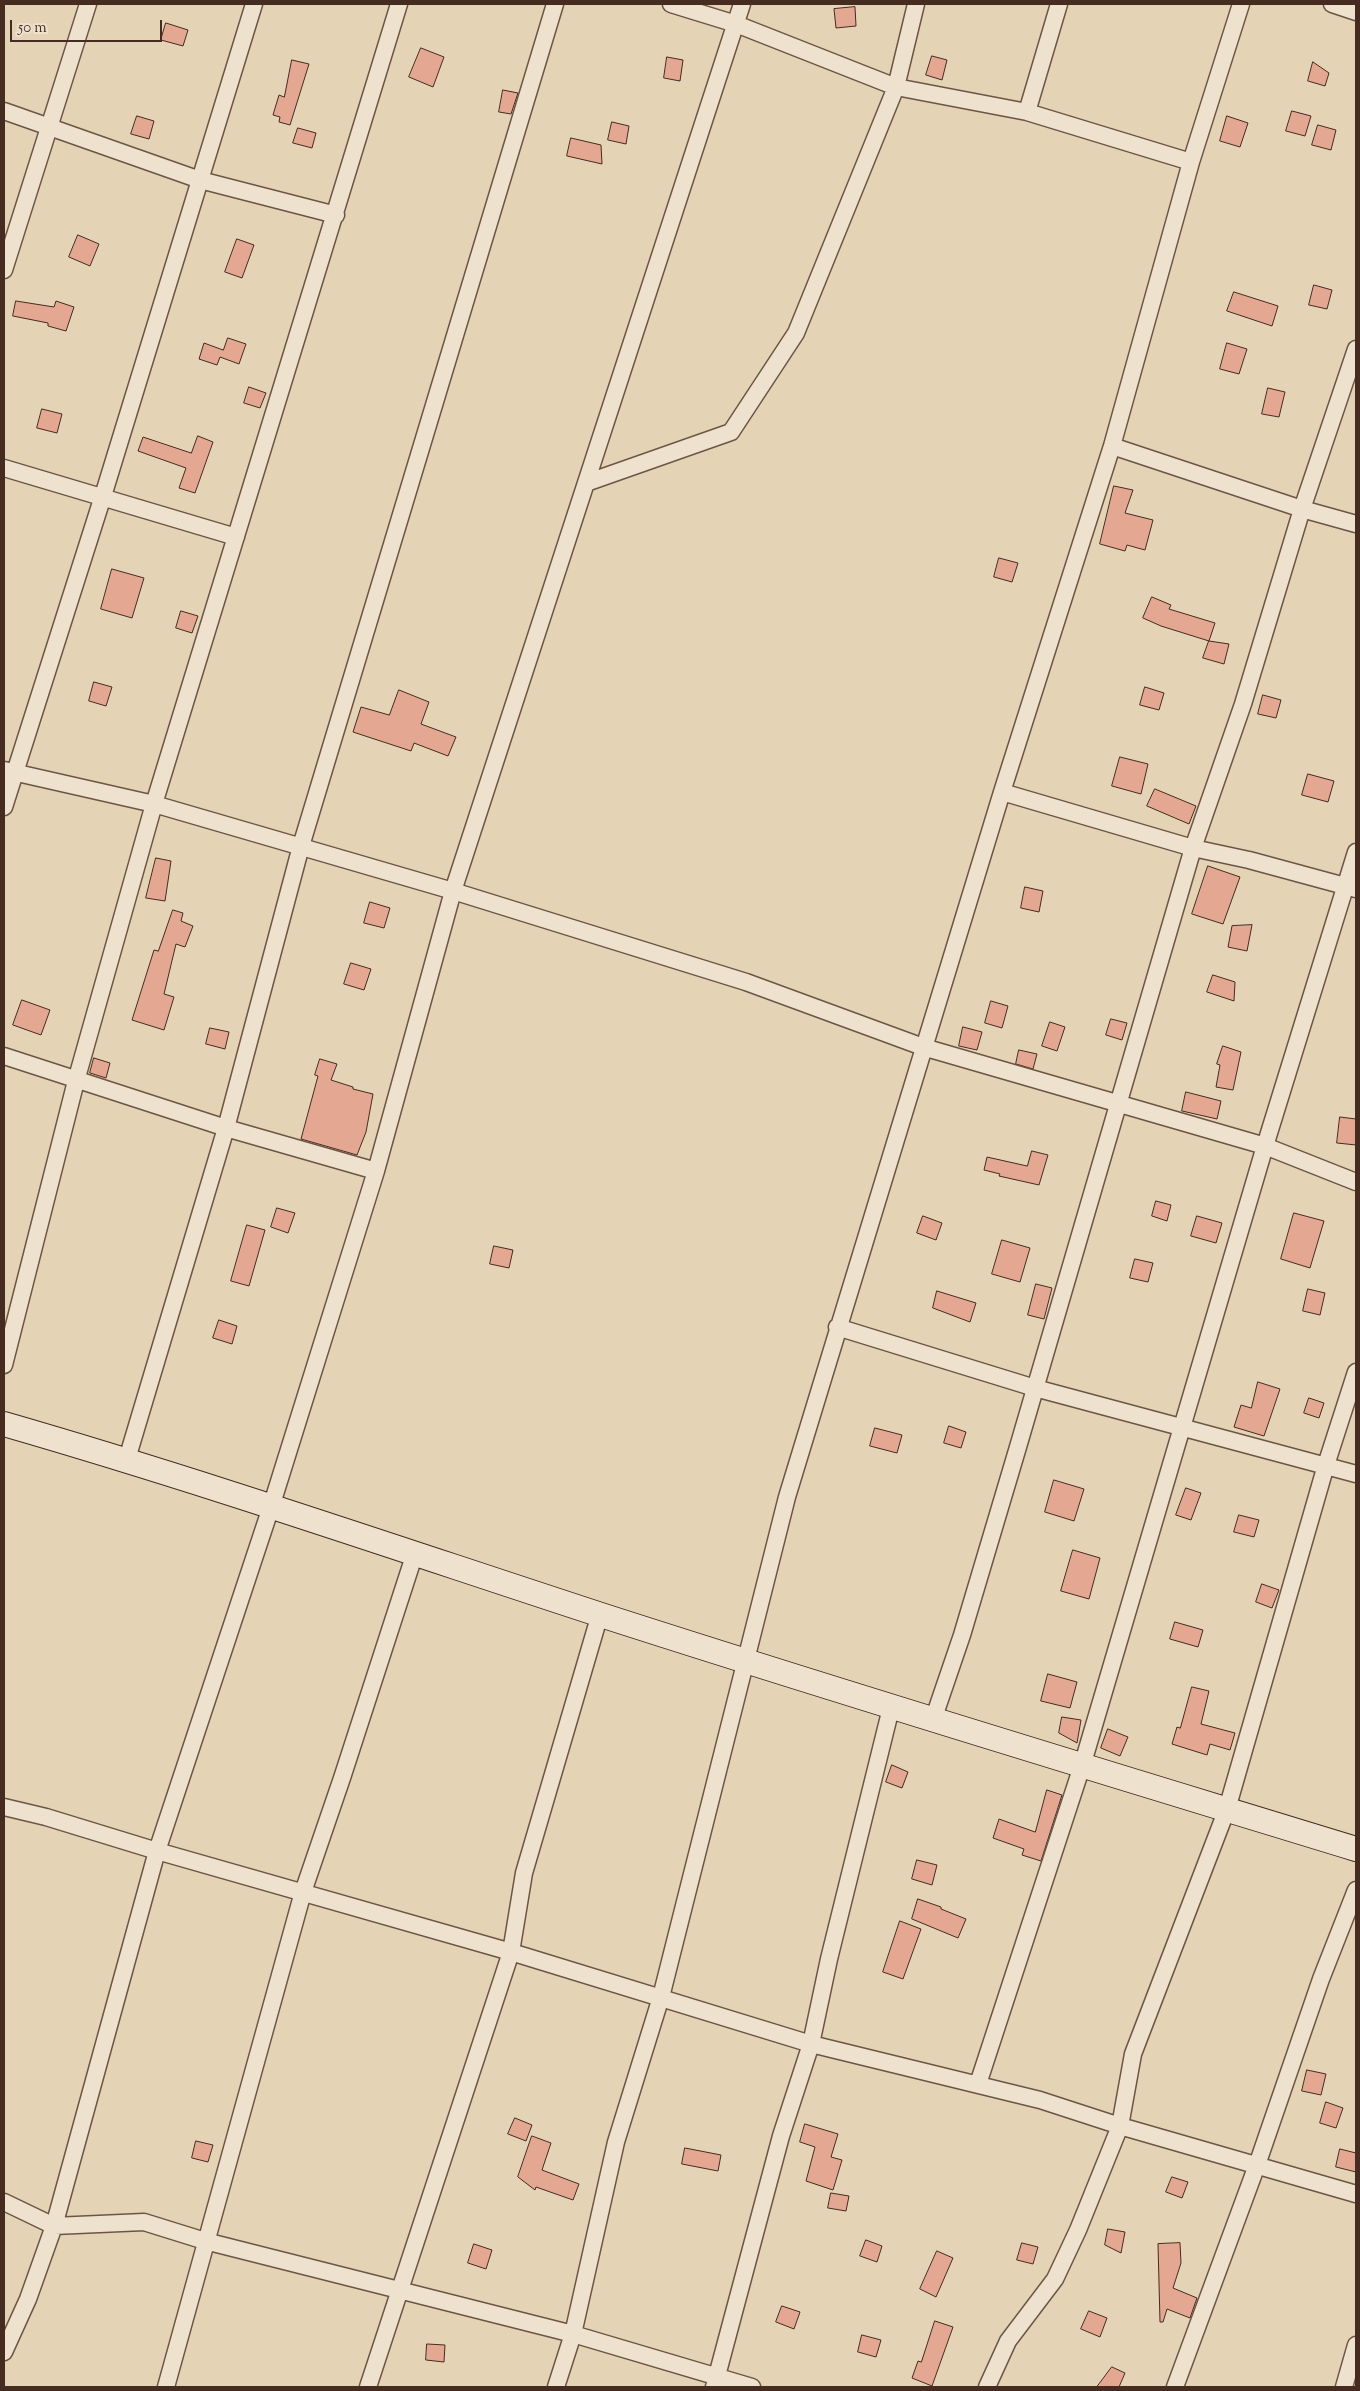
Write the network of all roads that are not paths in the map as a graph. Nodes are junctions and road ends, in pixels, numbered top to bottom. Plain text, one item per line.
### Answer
1 (88, 4) edge
2 (254, 4) edge
3 (399, 4) edge
4 (555, 4) edge
5 (671, 4) edge
6 (742, 4) edge
7 (916, 4) edge
8 (1059, 4) edge
9 (1241, 4) edge
10 (1332, 4) edge
11 (1356, 12) edge
12 (736, 24) junction
13 (896, 87) junction
14 (4, 111) edge
15 (1027, 112) junction
16 (49, 126) junction
17 (1191, 162) junction
18 (200, 180) junction
19 (336, 215) junction
20 (4, 270) edge
21 (1356, 349) edge
22 (1112, 446) junction
23 (4, 468) edge
24 (586, 484) junction
25 (103, 496) junction
26 (1302, 509) junction
27 (1356, 524) edge
28 (236, 537) junction
29 (10, 772) edge
30 (1002, 792) junction
31 (154, 804) junction
32 (4, 807) edge
33 (301, 846) junction
34 (1193, 848) junction
35 (1356, 852) edge
36 (1351, 888) edge
37 (454, 891) junction
38 (924, 1047) junction
39 (4, 1056) edge
40 (76, 1081) junction
41 (1117, 1104) junction
42 (226, 1128) junction
43 (1265, 1146) junction
44 (376, 1171) junction
45 (1356, 1182) edge
46 (837, 1327) junction
47 (4, 1364) edge
48 (1356, 1372) edge
49 (1035, 1388) junction
50 (4, 1424) edge
51 (1182, 1427) junction
52 (127, 1460) junction
53 (1326, 1465) junction
54 (1356, 1474) edge
55 (271, 1507) junction
56 (414, 1553) junction
57 (600, 1614) junction
58 (747, 1661) junction
59 (891, 1708) junction
60 (933, 1720) junction
61 (1082, 1766) junction
62 (4, 1809) edge
63 (1227, 1809) junction
64 (1356, 1849) edge
65 (157, 1851) junction
66 (1356, 1890) edge
67 (303, 1892) junction
68 (511, 1952) junction
69 (661, 1998) junction
70 (811, 2044) junction
71 (978, 2084) junction
72 (1120, 2126) junction
73 (1257, 2166) junction
74 (1356, 2194) edge
75 (4, 2202) edge
76 (54, 2226) junction
77 (206, 2241) junction
78 (401, 2290) junction
79 (574, 2334) junction
80 (1356, 2345) edge
81 (4, 2352) edge
82 (716, 2382) edge
83 (166, 2387) edge
84 (368, 2387) edge
85 (556, 2387) edge
86 (752, 2387) edge
87 (987, 2387) edge
88 (1175, 2387) edge
89 (1344, 2387) edge

1 - 16 street
2 - 18 street
3 - 19 street
4 - 33 street
5 - 12 street
6 - 12 street
7 - 13 street
8 - 15 street
9 - 17 street
10 - 11 street
12 - 13 street
12 - 24 street
13 - 15 street
13 - 24 street
14 - 16 street
15 - 17 street
16 - 18 street
16 - 20 street
17 - 22 street
18 - 19 street
18 - 25 street
19 - 28 street
21 - 26 street
22 - 26 street
22 - 30 street
23 - 25 street
24 - 37 street
25 - 28 street
25 - 29 street
26 - 27 street
26 - 34 street
28 - 31 street
29 - 31 street
29 - 32 street
30 - 34 street
30 - 38 street
31 - 33 street
31 - 40 street
33 - 37 street
33 - 42 street
34 - 36 street
34 - 41 street
35 - 36 street
36 - 43 street
37 - 38 street
37 - 44 street
38 - 41 street
38 - 46 street
39 - 40 street
40 - 42 street
40 - 47 street
41 - 43 street
41 - 49 street
42 - 44 street
42 - 52 street
43 - 45 street
43 - 51 street
44 - 55 street
46 - 49 street
46 - 58 street
48 - 53 street
49 - 51 street
49 - 60 street
50 - 52 street
51 - 53 street
51 - 61 street
52 - 55 street
53 - 54 street
53 - 63 street
55 - 56 street
55 - 65 street
56 - 57 street
56 - 67 street
57 - 58 street
57 - 68 street
58 - 59 street
58 - 69 street
59 - 60 street
59 - 70 street
60 - 61 street
61 - 63 street
61 - 71 street
62 - 65 street
63 - 64 street
63 - 72 street
65 - 67 street
65 - 76 street
66 - 73 street
67 - 68 street
67 - 77 street
68 - 69 street
68 - 78 street
69 - 70 street
69 - 79 street
70 - 71 street
70 - 82 street
71 - 72 street
72 - 73 street
72 - 87 street
73 - 74 street
73 - 88 street
75 - 76 street
76 - 77 street
76 - 81 street
77 - 78 street
77 - 83 street
78 - 79 street
78 - 84 street
79 - 82 street
79 - 85 street
80 - 89 street
82 - 86 street

